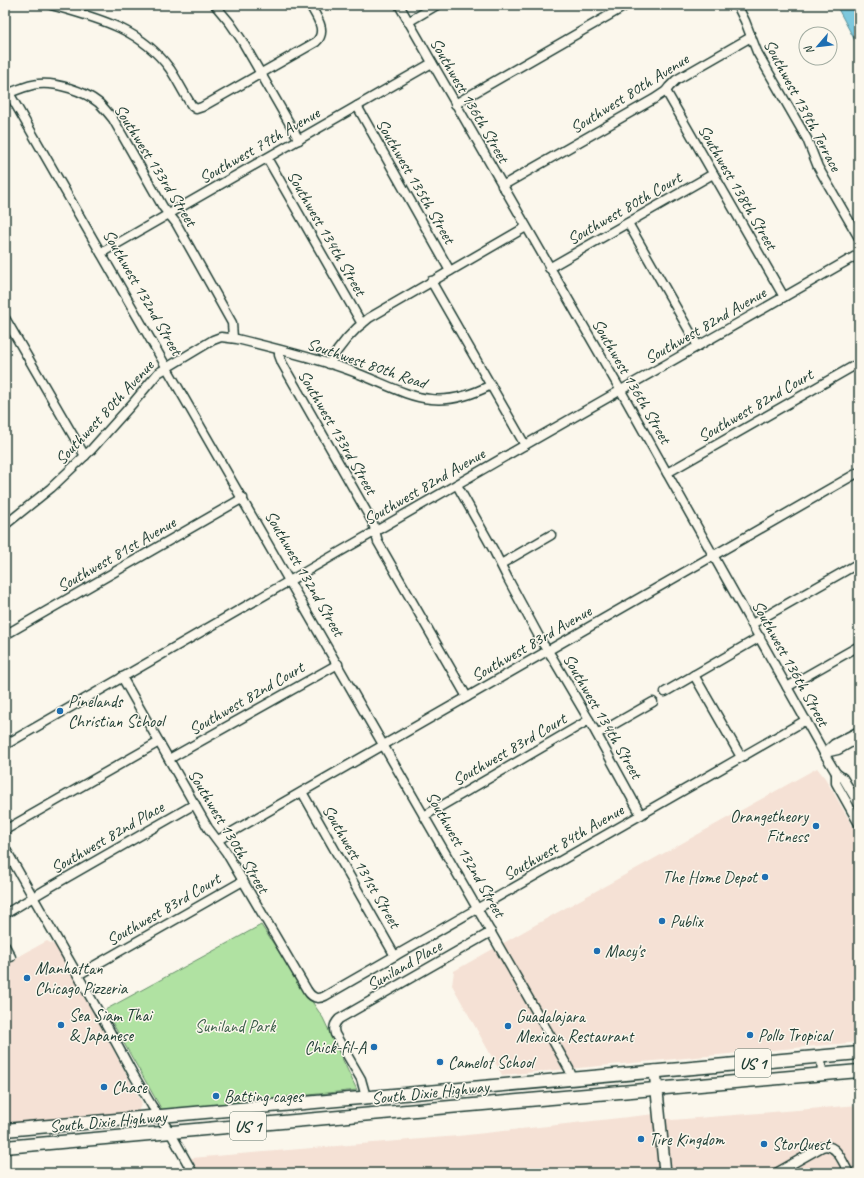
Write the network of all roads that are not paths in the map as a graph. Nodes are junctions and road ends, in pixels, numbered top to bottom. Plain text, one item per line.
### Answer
1 (51, 5) edge
2 (215, 5) edge
3 (310, 5) edge
4 (399, 5) edge
5 (437, 5) edge
6 (627, 5) edge
7 (737, 5) edge
8 (408, 22) junction
9 (751, 38) junction
10 (432, 63) junction
11 (262, 73) junction
12 (6, 91) edge
13 (666, 91) junction
14 (455, 104) junction
15 (356, 106) junction
16 (299, 140) junction
17 (267, 158) junction
18 (713, 174) junction
19 (502, 186) junction
20 (169, 215) junction
21 (628, 223) junction
22 (526, 227) junction
23 (859, 238) edge
24 (101, 253) junction
25 (859, 254) edge
26 (549, 268) junction
27 (450, 271) junction
28 (431, 281) junction
29 (784, 297) junction
30 (5, 318) edge
31 (362, 324) junction
32 (233, 338) junction
33 (698, 346) junction
34 (279, 350) junction
35 (859, 363) edge
36 (329, 364) junction
37 (167, 367) junction
38 (491, 385) junction
39 (621, 391) junction
40 (525, 445) junction
41 (85, 456) junction
42 (859, 472) edge
43 (667, 473) junction
44 (457, 485) junction
45 (243, 498) junction
46 (5, 525) edge
47 (375, 532) junction
48 (551, 535) dead end
49 (713, 555) junction
50 (859, 563) edge
51 (501, 564) junction
52 (290, 581) junction
53 (752, 624) junction
54 (5, 635) edge
55 (760, 637) junction
56 (859, 646) edge
57 (547, 650) junction
58 (338, 664) junction
59 (694, 675) junction
60 (122, 677) junction
61 (787, 687) junction
62 (665, 692) dead end
63 (467, 697) junction
64 (653, 702) dead end
65 (589, 720) junction
66 (806, 720) junction
67 (859, 731) edge
68 (597, 734) junction
69 (859, 738) edge
70 (159, 742) junction
71 (5, 745) edge
72 (384, 745) junction
73 (824, 753) junction
74 (740, 757) junction
75 (169, 759) junction
76 (836, 773) junction
77 (302, 792) junction
78 (195, 804) junction
79 (859, 805) edge
80 (641, 815) junction
81 (424, 816) junction
82 (859, 824) edge
83 (5, 830) edge
84 (218, 840) junction
85 (5, 848) edge
86 (243, 881) junction
87 (34, 897) junction
88 (478, 908) junction
89 (5, 914) edge
90 (491, 932) junction
91 (5, 946) edge
92 (396, 956) junction
93 (11, 957) dead end
94 (78, 975) junction
95 (314, 998) joint
96 (859, 1053) edge
97 (821, 1057) junction
98 (859, 1071) edge
99 (655, 1072) junction
100 (822, 1074) junction
101 (573, 1079) junction
102 (657, 1088) junction
103 (574, 1096) junction
104 (366, 1098) junction
105 (368, 1115) junction
106 (159, 1116) junction
107 (20, 1129) junction
108 (5, 1130) edge
109 (170, 1132) junction
110 (21, 1146) junction
111 (5, 1147) edge
112 (193, 1173) edge
113 (665, 1173) edge
114 (776, 1173) edge
115 (849, 1173) edge

1 - 11 street
2 - 11 street
3 - 11 street
4 - 8 street, Southwest 136th Street
5 - 8 street
6 - 14 street
7 - 9 street, Southwest 139th Terrace
8 - 10 street, Southwest 136th Street
9 - 13 street, Southwest 80th Avenue
9 - 23 street, Southwest 139th Terrace
10 - 14 street, Southwest 136th Street
10 - 15 street, Southwest 79th Avenue
11 - 16 street
12 - 20 street, Southwest 133rd Street
12 - 24 street, Southwest 132nd Street
13 - 18 street, Southwest 138th Street
13 - 19 street, Southwest 80th Avenue
14 - 19 street, Southwest 136th Street
15 - 16 street, Southwest 79th Avenue
15 - 27 street, Southwest 135th Street
16 - 17 street, Southwest 79th Avenue
17 - 20 street, Southwest 79th Avenue
17 - 31 street, Southwest 134th Street
18 - 21 street, Southwest 80th Court
18 - 29 street, Southwest 138th Street
19 - 22 street, Southwest 136th Street
20 - 24 street, Southwest 79th Avenue
20 - 32 street, Southwest 133rd Street
21 - 26 street, Southwest 80th Court
21 - 33 street
22 - 26 street, Southwest 136th Street
22 - 27 street
24 - 37 street, Southwest 132nd Street
25 - 29 street, Southwest 82nd Avenue
26 - 39 street, Southwest 136th Street
27 - 28 street
28 - 31 street
28 - 38 street
29 - 33 street, Southwest 82nd Avenue
30 - 41 street
31 - 36 street
32 - 34 street, Southwest 80th Road
32 - 37 street, Southwest 80th Avenue
33 - 39 street, Southwest 82nd Avenue
34 - 36 street, Southwest 80th Road
34 - 47 street, Southwest 133rd Street
35 - 43 street, Southwest 82nd Court
36 - 38 street, Southwest 80th Road
37 - 41 street, Southwest 80th Avenue
37 - 45 street, Southwest 132nd Street
38 - 40 street
39 - 40 street, Southwest 82nd Avenue
39 - 43 street, Southwest 136th Street
40 - 44 street, Southwest 82nd Avenue
41 - 46 street, Southwest 80th Avenue
42 - 49 street, Southwest 83rd Avenue
43 - 49 street, Southwest 136th Street
44 - 47 street, Southwest 82nd Avenue
44 - 51 street, Southwest 134th Street
45 - 52 street, Southwest 132nd Street
45 - 54 street, Southwest 81st Avenue
47 - 52 street, Southwest 82nd Avenue
47 - 63 street, Southwest 133rd Street
48 - 51 street
49 - 53 street, Southwest 136th Street
49 - 57 street, Southwest 83rd Avenue
50 - 53 street
51 - 57 street, Southwest 134th Street
52 - 58 street, Southwest 132nd Street
52 - 60 street, Southwest 82nd Avenue
53 - 55 street, Southwest 136th Street
55 - 59 street
55 - 61 street, Southwest 136th Street
56 - 61 street
57 - 63 street, Southwest 83rd Avenue
57 - 65 street, Southwest 134th Street
58 - 72 street, Southwest 132nd Street
58 - 75 street, Southwest 82nd Court
59 - 62 street
59 - 74 street
60 - 70 street, Southwest 130th Street
60 - 71 street, Southwest 82nd Avenue
61 - 66 street, Southwest 136th Street
63 - 72 street, Southwest 83rd Avenue
64 - 68 street
65 - 68 street, Southwest 134th Street
65 - 81 street, Southwest 83rd Court
66 - 73 street, Southwest 136th Street
66 - 74 street, Southwest 84th Avenue
67 - 73 street
68 - 80 street, Southwest 134th Street
69 - 73 street
70 - 75 street, Southwest 130th Street
70 - 83 street
72 - 77 street, Southwest 83rd Avenue
72 - 81 street, Southwest 132nd Street
73 - 76 street, Southwest 136th Street
74 - 80 street, Southwest 84th Avenue
75 - 78 street, Southwest 130th Street
76 - 79 street, Southwest 136th Street
76 - 82 street, Southwest 136th Street
77 - 84 street, Southwest 83rd Avenue
77 - 92 street, Southwest 131st Street
78 - 84 street, Southwest 130th Street
78 - 87 street, Southwest 82nd Place
80 - 88 street, Southwest 84th Avenue
81 - 88 street, Southwest 132nd Street
84 - 86 street, Southwest 130th Street
85 - 87 street
86 - 94 street, Southwest 83rd Court
86 - 95 street, Southwest 130th Street
87 - 89 street, Southwest 82nd Place
87 - 94 street
88 - 90 street, Southwest 132nd Street
88 - 92 street, Southwest 84th Avenue
90 - 101 street, Southwest 132nd Street
90 - 104 street, Suniland Place
91 - 93 street
92 - 95 street, Southwest 84th Avenue
94 - 106 street
96 - 97 highway, South Dixie Highway / US 1
97 - 99 highway, South Dixie Highway / US 1
97 - 100 street
98 - 100 highway, South Dixie Highway / US 1
99 - 101 highway, South Dixie Highway / US 1
99 - 102 main road
100 - 102 highway, South Dixie Highway / US 1
101 - 103 highway
101 - 104 highway, South Dixie Highway / US 1
102 - 103 highway, South Dixie Highway / US 1
102 - 113 main road
103 - 105 highway, South Dixie Highway / US 1
104 - 105 highway
104 - 106 highway, South Dixie Highway / US 1
105 - 109 highway, South Dixie Highway / US 1
106 - 107 highway, South Dixie Highway / US 1
106 - 109 street
107 - 108 highway, South Dixie Highway / US 1
107 - 110 highway
109 - 110 highway, South Dixie Highway / US 1
109 - 112 street
110 - 111 highway, South Dixie Highway / US 1
114 - 115 street

